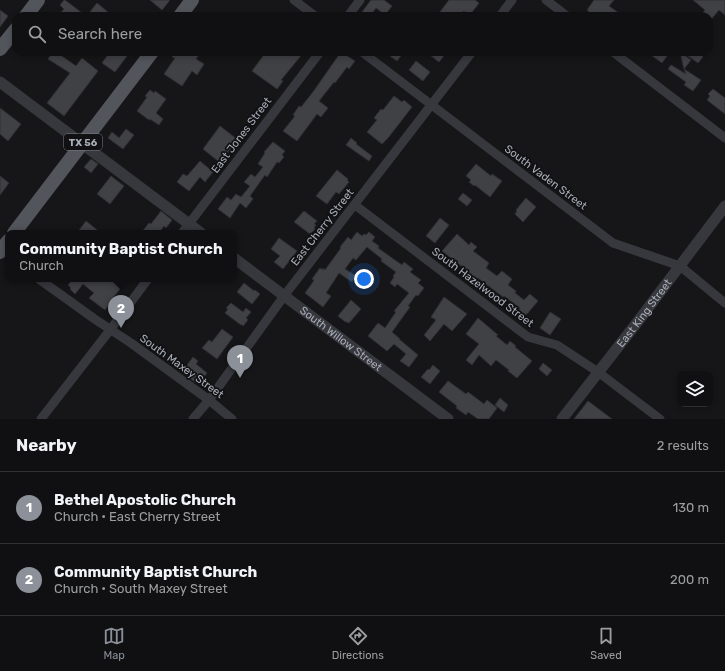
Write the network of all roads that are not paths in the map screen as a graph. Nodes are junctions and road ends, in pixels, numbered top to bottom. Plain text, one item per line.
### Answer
1 (38, 0) edge
2 (192, 0) edge
3 (294, 0) edge
4 (360, 0) edge
5 (512, 0) edge
6 (546, 0) edge
7 (29, 12) edge
8 (183, 12) edge
9 (310, 12) edge
10 (351, 12) edge
11 (503, 12) edge
12 (562, 12) edge
13 (12, 34) edge
14 (0, 49) edge
15 (149, 56) edge
16 (317, 56) edge
17 (367, 56) edge
18 (469, 56) edge
19 (618, 56) edge
20 (0, 82) edge
21 (431, 106) junction
22 (725, 138) edge
23 (82, 144) junction
24 (355, 205) junction
25 (725, 206) edge
26 (185, 228) edge
27 (16, 230) edge
28 (237, 260) edge
29 (680, 266) junction
30 (43, 282) edge
31 (146, 282) edge
32 (284, 296) junction
33 (725, 303) edge
34 (110, 330) junction
35 (598, 372) junction
36 (209, 400) junction
37 (41, 419) edge
38 (193, 419) edge
39 (232, 419) edge
40 (448, 419) edge
41 (562, 419) edge
42 (660, 419) edge

1 - 7 main road
2 - 8 main road
3 - 9 street
4 - 10 street
5 - 11 street
6 - 12 street
13 - 14 main road
15 - 23 main road, TX 56
16 - 26 street, East Jones Street
17 - 21 street, South Vaden Street
18 - 21 street, East Cherry Street
19 - 22 street
20 - 23 street
21 - 24 street, East Cherry Street
21 - 29 street, South Vaden Street
23 - 26 street
23 - 27 main road, TX 56
24 - 32 street, East Cherry Street
24 - 35 street, South Hazelwood Street
25 - 29 street, East King Street
28 - 32 street, South Willow Street
29 - 33 street, South Vaden Street
29 - 35 street, East King Street
30 - 34 street, South Maxey Street
31 - 34 street
32 - 36 street, East Cherry Street
32 - 40 street, South Willow Street
34 - 36 street, South Maxey Street
34 - 37 street
35 - 41 street, East King Street
35 - 42 street, South Hazelwood Street
36 - 38 street, East Cherry Street
36 - 39 street, South Maxey Street

